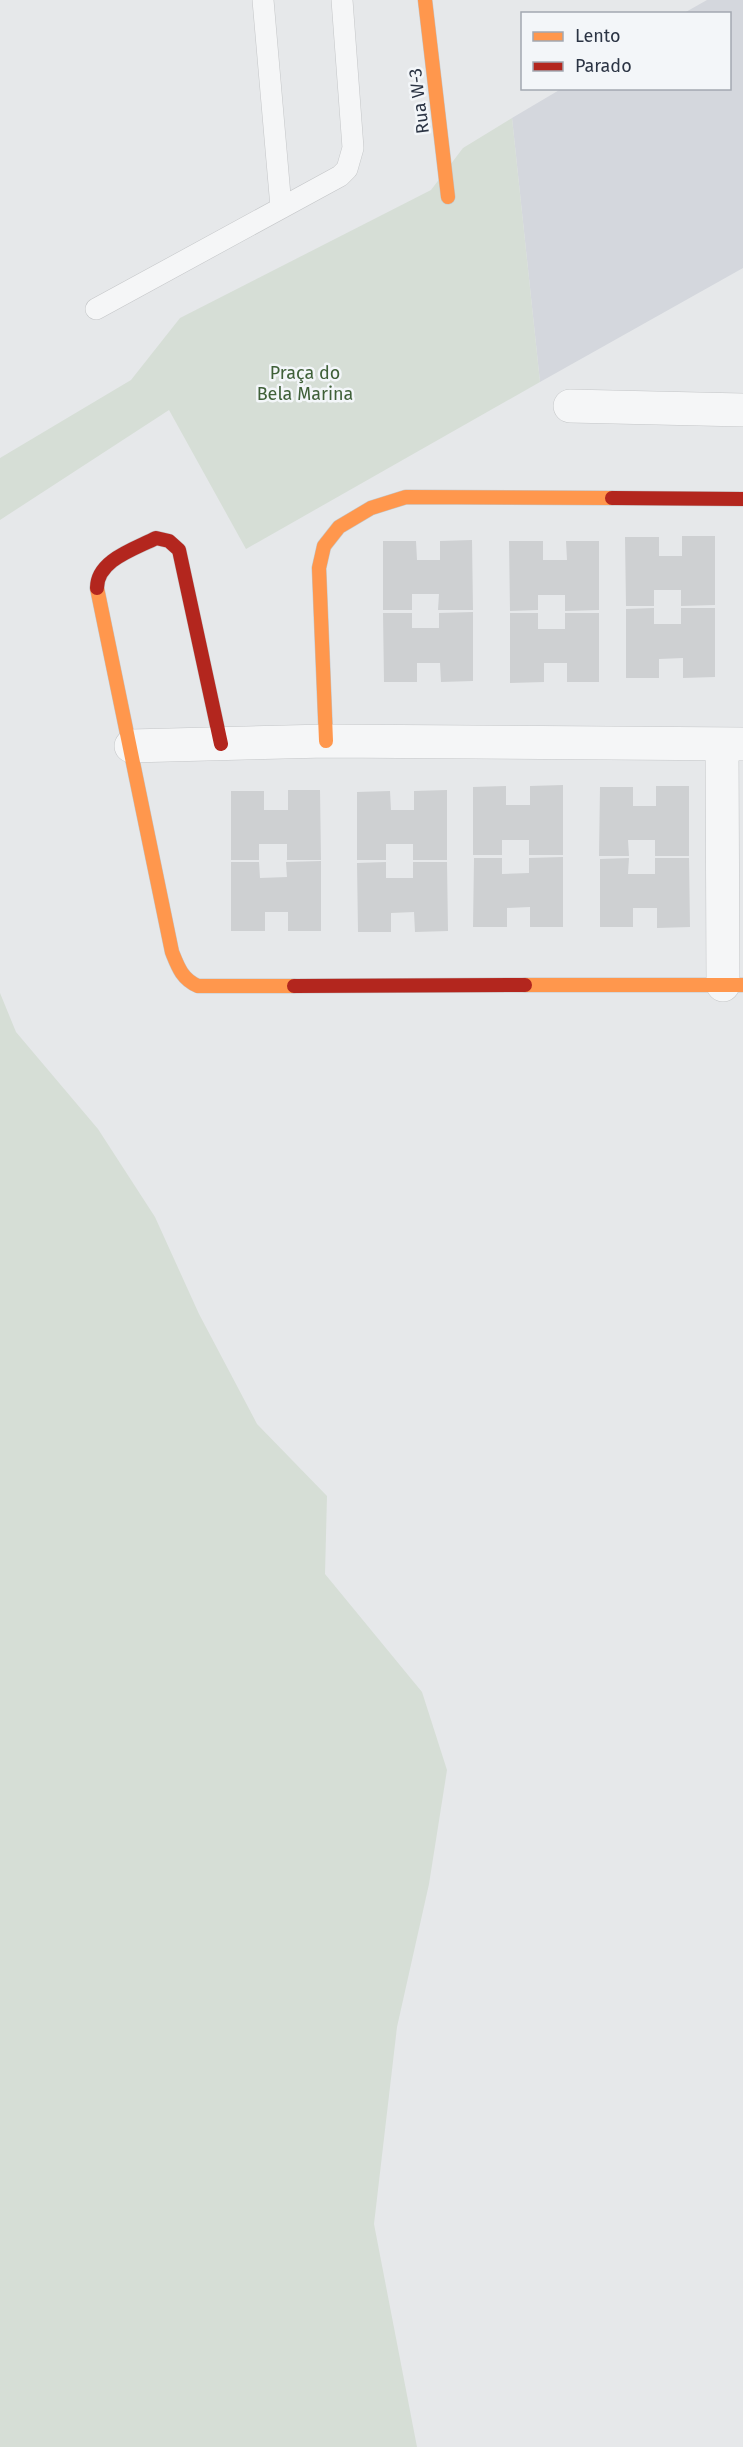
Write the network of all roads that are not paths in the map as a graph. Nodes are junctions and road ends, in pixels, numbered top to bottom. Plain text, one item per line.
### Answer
1 (263, 0) edge
2 (342, 0) edge
3 (425, 0) edge
4 (448, 197) dead end
5 (281, 207) junction
6 (96, 309) dead end
7 (570, 406) dead end
8 (743, 410) edge
9 (743, 500) edge
10 (326, 741) junction
11 (221, 744) junction
12 (733, 744) edge
13 (131, 746) junction
14 (733, 985) edge

1 - 5 lane
2 - 5 lane
3 - 4 street, Rua W-3
5 - 6 lane
7 - 8 street
9 - 10 street
10 - 11 street
10 - 12 street
11 - 13 street
11 - 13 street
12 - 14 street
13 - 14 street

